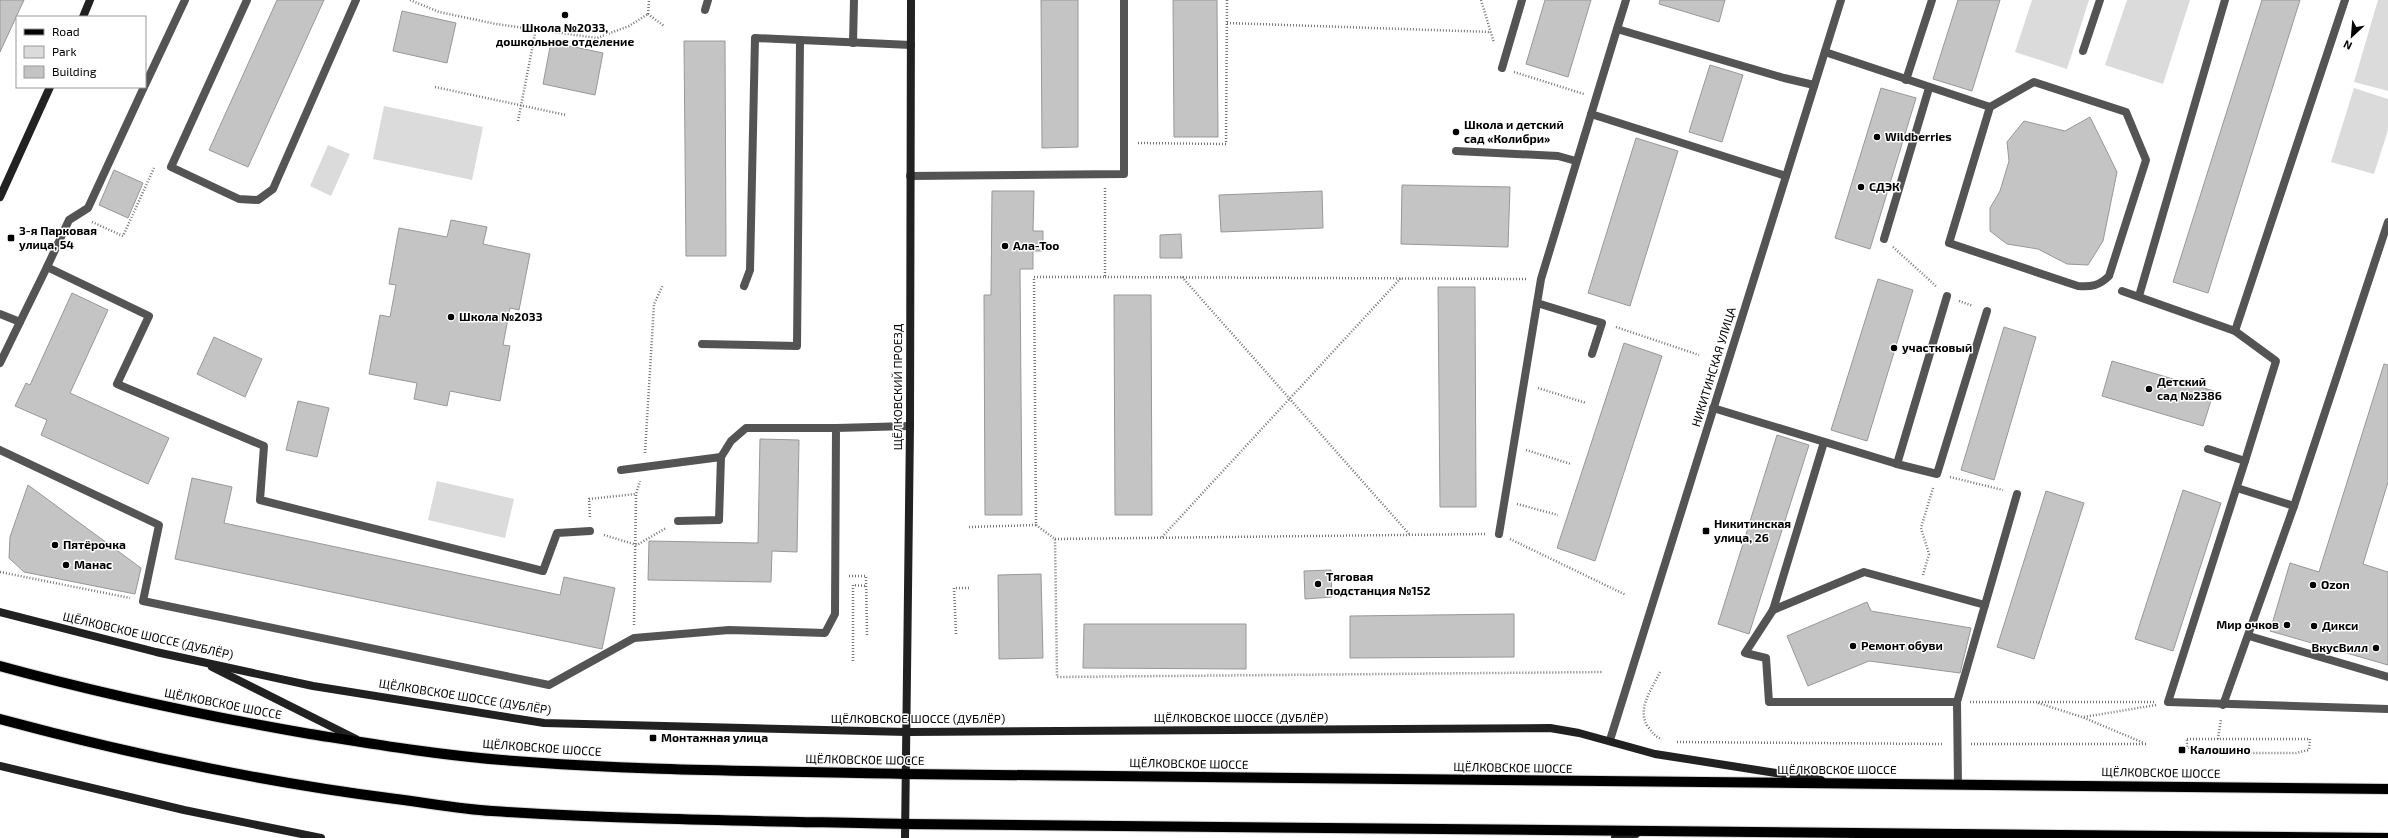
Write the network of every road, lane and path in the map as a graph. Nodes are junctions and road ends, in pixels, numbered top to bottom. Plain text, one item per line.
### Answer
1 (90, 0) edge
2 (185, 0) edge
3 (247, 0) edge
4 (356, 0) edge
5 (410, 0) edge
6 (649, 0) edge
7 (708, 0) edge
8 (854, 0) edge
9 (911, 0) edge
10 (1124, 0) edge
11 (1227, 0) edge
12 (1481, 0) edge
13 (1522, 0) edge
14 (1626, 0) edge
15 (1841, 0) edge
16 (1932, 0) edge
17 (2100, 0) edge
18 (2225, 0) edge
19 (2344, 0) edge
20 (705, 10) dead end
21 (648, 14) junction
22 (82, 16) edge
23 (1227, 23) junction
24 (664, 26) dead end
25 (536, 29) junction
26 (1617, 29) junction
27 (1491, 32) junction
28 (800, 41) junction
29 (853, 43) junction
30 (910, 45) junction
31 (2084, 51) dead end
32 (1824, 52) junction
33 (1502, 68) junction
34 (1906, 80) junction
35 (146, 84) edge
36 (1814, 85) junction
37 (435, 87) dead end
38 (50, 88) edge
39 (144, 88) edge
40 (1929, 88) junction
41 (1596, 98) junction
42 (521, 106) junction
43 (1990, 108) junction
44 (1591, 114) junction
45 (566, 115) dead end
46 (518, 121) dead end
47 (1124, 143) junction
48 (1456, 151) dead end
49 (1576, 161) junction
50 (154, 168) dead end
51 (1105, 175) junction
52 (910, 176) junction
53 (1786, 176) junction
54 (1, 193) edge
55 (77, 215) junction
56 (2388, 222) edge
57 (1884, 239) joint
58 (47, 267) junction
59 (1106, 277) junction
60 (1182, 277) junction
61 (1402, 278) junction
62 (1541, 279) junction
63 (662, 285) dead end
64 (744, 286) dead end
65 (2122, 291) dead end
66 (1946, 296) junction
67 (2139, 296) junction
68 (1537, 303) junction
69 (1987, 311) joint
70 (0, 314) edge
71 (20, 322) junction
72 (1602, 322) junction
73 (2235, 331) junction
74 (702, 344) dead end
75 (1592, 354) dead end
76 (1699, 355) dead end
77 (0, 363) edge
78 (1524, 384) junction
79 (1290, 399) junction
80 (1586, 403) dead end
81 (1713, 408) junction
82 (910, 426) junction
83 (836, 428) junction
84 (1824, 442) junction
85 (1514, 446) junction
86 (2208, 449) dead end
87 (0, 450) edge
88 (721, 457) junction
89 (2245, 461) junction
90 (1571, 464) dead end
91 (1897, 464) junction
92 (644, 468) junction
93 (621, 470) dead end
94 (1937, 474) junction
95 (2237, 488) junction
96 (636, 494) junction
97 (2017, 494) joint
98 (1505, 501) junction
99 (2294, 506) junction
100 (1558, 515) dead end
101 (678, 521) joint
102 (1036, 525) junction
103 (969, 527) dead end
104 (590, 531) junction
105 (1499, 534) junction
106 (1410, 535) junction
107 (1161, 538) junction
108 (1055, 539) junction
109 (637, 545) junction
110 (0, 572) edge
111 (834, 577) junction
112 (866, 586) junction
113 (1920, 586) junction
114 (971, 588) dead end
115 (1626, 595) dead end
116 (143, 601) junction
117 (1985, 605) junction
118 (1773, 610) junction
119 (0, 612) edge
120 (956, 634) dead end
121 (867, 635) dead end
122 (2249, 636) junction
123 (634, 638) junction
124 (853, 661) dead end
125 (203, 662) junction
126 (0, 666) edge
127 (1603, 672) dead end
128 (1660, 672) dead end
129 (2388, 677) edge
130 (1958, 702) junction
131 (2035, 702) junction
132 (2168, 702) junction
133 (2224, 705) junction
134 (2388, 709) edge
135 (2082, 717) junction
136 (0, 720) edge
137 (907, 732) junction
138 (2218, 738) junction
139 (1610, 740) junction
140 (362, 742) junction
141 (1668, 742) dead end
142 (1676, 742) dead end
143 (1958, 744) junction
144 (0, 766) edge
145 (906, 774) junction
146 (1841, 782) junction
147 (1958, 784) junction
148 (2388, 789) edge
149 (905, 824) junction
150 (1645, 832) junction
151 (321, 838) edge
152 (904, 838) edge
153 (1615, 838) edge
154 (2388, 838) edge

1 - 22 street
2 - 35 street
3 - 4 street
5 - 25 path
6 - 21 path
7 - 20 street
8 - 29 street
9 - 30 street, ЩЁЛКОВСКИЙ ПРОЕЗД
10 - 47 street
11 - 23 path
12 - 27 path
13 - 33 street
14 - 26 street
15 - 32 street, НИКИТИНСКАЯ УЛИЦА
16 - 34 street
17 - 31 street
18 - 67 street
19 - 73 street
21 - 24 path
21 - 25 path
23 - 27 path
23 - 47 path
25 - 42 path
26 - 36 street
26 - 41 street
27 - 33 path
28 - 29 street
28 - 64 street
28 - 74 street
29 - 30 street
30 - 52 street, ЩЁЛКОВСКИЙ ПРОЕЗД
32 - 34 street
32 - 36 street, НИКИТИНСКАЯ УЛИЦА
33 - 41 path
34 - 40 street
36 - 53 street, НИКИТИНСКАЯ УЛИЦА
37 - 42 path
38 - 54 street
39 - 55 street
40 - 43 street
40 - 57 street
41 - 44 street
42 - 45 path
42 - 46 path
43 - 43 street
44 - 49 street
44 - 53 street
47 - 51 street
48 - 49 street
49 - 62 street
50 - 55 path
51 - 52 street
51 - 59 path
52 - 82 street, ЩЁЛКОВСКИЙ ПРОЕЗД
53 - 81 street, НИКИТИНСКАЯ УЛИЦА
55 - 58 street
56 - 99 street
57 - 66 path
58 - 71 street
58 - 104 street
59 - 60 path
59 - 102 path
60 - 61 path
60 - 79 path
61 - 62 path
61 - 79 path
62 - 68 street
63 - 92 path
65 - 67 street
66 - 69 path
66 - 91 street
67 - 73 street
68 - 72 street
68 - 78 street
69 - 94 street
70 - 71 street
71 - 77 street
72 - 75 street
72 - 76 path
73 - 89 street
78 - 80 path
78 - 85 street
79 - 106 path
79 - 107 path
81 - 84 street
81 - 139 street, НИКИТИНСКАЯ УЛИЦА
82 - 83 street
82 - 137 street, ЩЁЛКОВСКИЙ ПРОЕЗД
83 - 88 street
83 - 111 street
84 - 91 street
84 - 118 street
85 - 90 path
85 - 98 street
86 - 89 street
87 - 116 street
88 - 92 street
88 - 101 street
89 - 95 street
91 - 94 street
92 - 93 street
92 - 96 path
94 - 97 path
94 - 113 path
95 - 99 street
95 - 132 street
96 - 104 path
96 - 109 path
97 - 117 street
98 - 100 path
98 - 105 street
99 - 122 street
101 - 109 path
102 - 103 path
102 - 108 path
104 - 109 path
105 - 106 path
105 - 115 path
106 - 107 path
107 - 108 path
108 - 127 path
109 - 123 path
110 - 116 path
111 - 112 path
111 - 123 street
112 - 121 path
112 - 124 path
113 - 117 street
113 - 118 street
114 - 120 path
116 - 123 street
117 - 130 street
118 - 130 street
119 - 125 street, ЩЁЛКОВСКОЕ ШОССЕ (ДУБЛЁР)
122 - 129 street
122 - 133 street
125 - 137 street, ЩЁЛКОВСКОЕ ШОССЕ (ДУБЛЁР)
125 - 140 street
126 - 140 main road, ЩЁЛКОВСКОЕ ШОССЕ
128 - 141 path
130 - 131 path
130 - 143 street
131 - 132 path
131 - 135 path
132 - 133 street
132 - 135 path
133 - 134 street
133 - 138 path
135 - 143 path
136 - 149 main road
137 - 139 street, ЩЁЛКОВСКОЕ ШОССЕ (ДУБЛЁР)
137 - 145 street, ЩЁЛКОВСКИЙ ПРОЕЗД
138 - 138 path
139 - 146 street, ЩЁЛКОВСКОЕ ШОССЕ (ДУБЛЁР)
140 - 145 main road, ЩЁЛКОВСКОЕ ШОССЕ
142 - 143 path
143 - 147 street
144 - 151 street
145 - 146 main road, ЩЁЛКОВСКОЕ ШОССЕ
145 - 149 street
146 - 147 main road, ЩЁЛКОВСКОЕ ШОССЕ
147 - 148 main road, ЩЁЛКОВСКОЕ ШОССЕ
149 - 150 main road
149 - 152 street
150 - 153 street
150 - 154 main road

